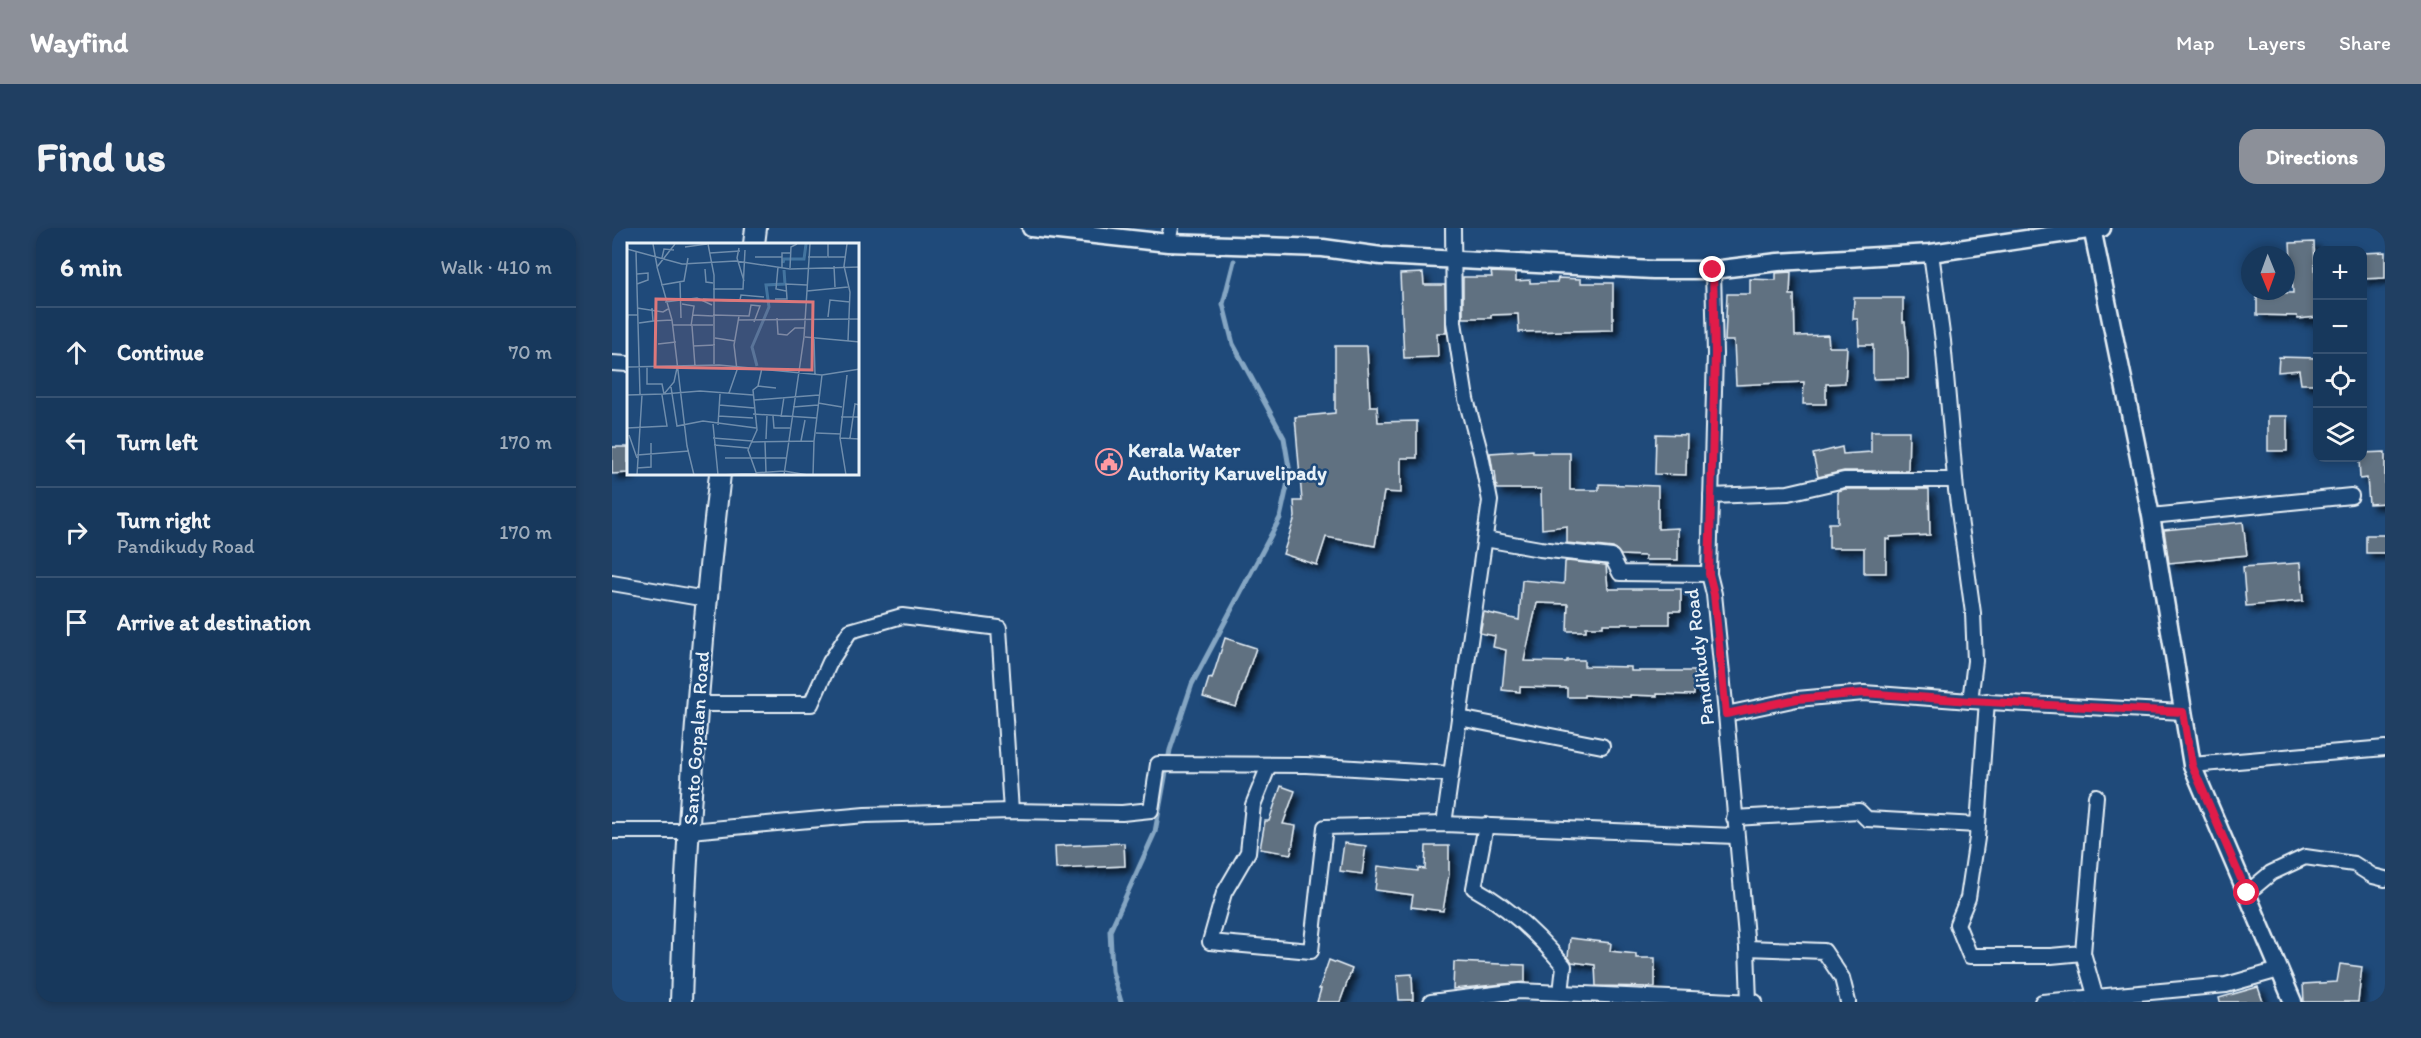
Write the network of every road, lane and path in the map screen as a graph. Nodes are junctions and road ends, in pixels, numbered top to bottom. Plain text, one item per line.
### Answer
1 (756, 228) edge
2 (1031, 228) edge
3 (1453, 228) edge
4 (2092, 228) edge
5 (2102, 228) edge
6 (1170, 237) edge
7 (754, 243) edge
8 (1931, 253) junction
9 (1455, 261) junction
10 (1713, 270) junction
11 (612, 363) edge
12 (627, 364) edge
13 (720, 476) edge
14 (1955, 480) junction
15 (1711, 496) junction
16 (2351, 496) dead end
17 (2151, 516) junction
18 (1485, 539) junction
19 (1709, 574) junction
20 (612, 582) edge
21 (706, 599) junction
22 (1970, 701) junction
23 (1987, 701) junction
24 (699, 704) junction
25 (2183, 712) junction
26 (1726, 714) junction
27 (1459, 718) junction
28 (1602, 746) dead end
29 (2385, 748) edge
30 (1269, 765) junction
31 (2192, 765) junction
32 (1451, 774) junction
33 (2096, 796) dead end
34 (1011, 811) junction
35 (1734, 818) junction
36 (1444, 824) junction
37 (1486, 825) junction
38 (1977, 825) junction
39 (612, 831) edge
40 (690, 831) junction
41 (1736, 836) junction
42 (2385, 879) edge
43 (2247, 893) junction
44 (1747, 948) junction
45 (2082, 953) junction
46 (2279, 970) junction
47 (1561, 993) junction
48 (2096, 999) edge
49 (681, 1002) edge
50 (1431, 1002) edge
51 (1749, 1002) edge
52 (1755, 1002) edge
53 (1848, 1002) edge
54 (2042, 1002) edge
55 (2293, 1002) edge

1 - 7 main road
2 - 6 street
3 - 9 street
4 - 5 street
4 - 8 street
4 - 17 street
6 - 9 street
8 - 10 street
8 - 14 street
9 - 10 street
9 - 18 street
10 - 15 street, Pandikudy Road
11 - 12 street
13 - 21 main road, Santo Gopalan Road
14 - 15 street
14 - 22 street
15 - 19 street, Pandikudy Road
16 - 17 street
17 - 25 street
18 - 19 street
18 - 27 street
19 - 26 street, Pandikudy Road
20 - 21 street
21 - 24 main road, Santo Gopalan Road
22 - 23 street
22 - 26 street
23 - 25 street
23 - 38 street
24 - 34 street
24 - 40 main road, Santo Gopalan Road
25 - 31 street
26 - 35 street, Pandikudy Road
27 - 28 street
27 - 32 street
29 - 31 street
30 - 32 street
30 - 34 street
30 - 36 street
31 - 43 street
32 - 36 street
33 - 45 street
34 - 40 street
35 - 38 street
35 - 41 street, Pandikudy Road
36 - 37 street
37 - 41 street
37 - 47 street
38 - 45 street
39 - 40 street
40 - 49 main road, Santo Gopalan Road
41 - 44 street, Pandikudy Road
42 - 43 street
43 - 46 street
44 - 51 street, Pandikudy Road
44 - 53 street
45 - 48 street
46 - 48 street
46 - 55 street
47 - 50 street
47 - 51 street
48 - 54 street
51 - 52 street

